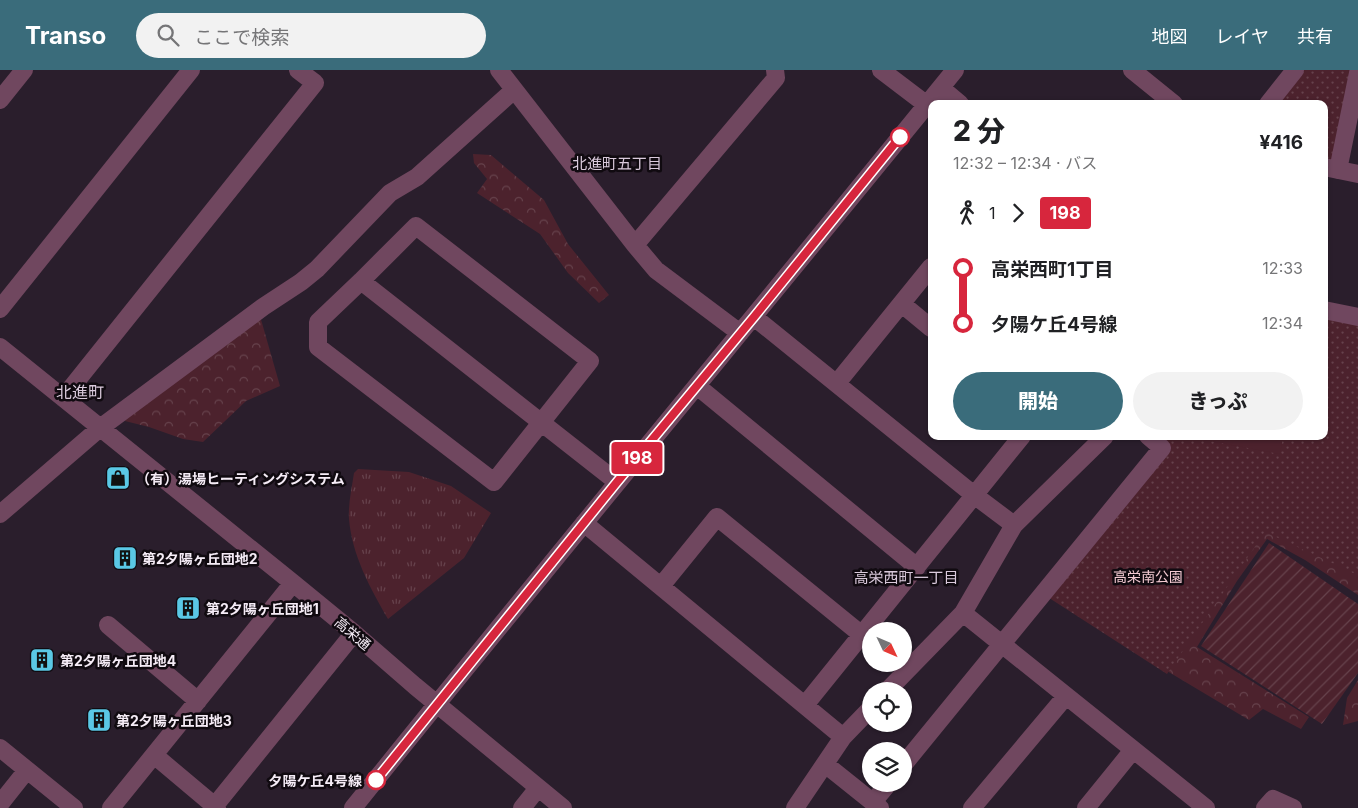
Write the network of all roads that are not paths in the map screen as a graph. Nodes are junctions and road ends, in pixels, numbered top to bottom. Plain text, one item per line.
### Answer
1 (24, 70) edge
2 (191, 70) edge
3 (298, 70) edge
4 (499, 70) edge
5 (775, 70) edge
6 (881, 70) edge
7 (955, 70) edge
8 (1132, 70) edge
9 (1295, 70) edge
10 (1358, 73) edge
11 (941, 88) junction
12 (514, 90) junction
13 (2, 94) edge
14 (930, 100) edge
15 (955, 100) edge
16 (1169, 100) edge
17 (1271, 100) edge
18 (928, 103) edge
19 (926, 105) junction
20 (1331, 169) edge
21 (1358, 174) edge
22 (635, 245) junction
23 (928, 272) edge
24 (361, 281) junction
25 (902, 304) junction
26 (0, 308) edge
27 (1328, 311) edge
28 (754, 317) junction
29 (1358, 317) edge
30 (928, 326) edge
31 (740, 333) junction
32 (0, 347) edge
33 (837, 383) junction
34 (697, 386) junction
35 (63, 398) junction
36 (542, 423) junction
37 (100, 428) junction
38 (1019, 440) edge
39 (1101, 440) edge
40 (1153, 440) edge
41 (617, 482) junction
42 (974, 495) junction
43 (0, 514) edge
44 (584, 523) junction
45 (1014, 525) junction
46 (917, 567) junction
47 (293, 583) junction
48 (661, 586) junction
49 (963, 613) junction
50 (873, 622) edge
51 (108, 625) dead end
52 (354, 633) junction
53 (862, 635) joint
54 (1002, 644) junction
55 (897, 682) edge
56 (1066, 696) junction
57 (198, 700) junction
58 (436, 704) junction
59 (805, 705) junction
60 (862, 717) edge
61 (843, 737) junction
62 (0, 748) edge
63 (1133, 750) junction
64 (912, 754) edge
65 (154, 755) junction
66 (825, 764) junction
67 (27, 770) junction
68 (538, 788) junction
69 (883, 792) edge
70 (0, 804) edge
71 (876, 805) edge
72 (215, 807) edge
73 (74, 808) edge
74 (111, 808) edge
75 (353, 808) edge
76 (522, 808) edge
77 (563, 808) edge
78 (796, 808) edge
79 (972, 808) edge
80 (1086, 808) edge
81 (1206, 808) edge
82 (1265, 808) edge
83 (1293, 808) edge

1 - 13 street
2 - 26 street
3 - 35 street
4 - 12 street
5 - 22 street
6 - 19 street
7 - 11 street
8 - 16 street
9 - 17 street
10 - 20 street
11 - 14 street
11 - 15 street
12 - 22 street
12 - 37 street
18 - 19 street
19 - 28 street
20 - 21 street
22 - 31 street
23 - 25 street
24 - 36 street
24 - 36 street
24 - 36 street
25 - 30 street
25 - 33 street
27 - 29 street
28 - 31 street
28 - 33 street
31 - 34 street
32 - 35 street, 高栄通
33 - 42 street
34 - 41 street
34 - 46 street
35 - 37 street, 高栄通
36 - 41 street
37 - 43 street
37 - 47 street, 高栄通
38 - 42 street
39 - 45 street
40 - 54 street
41 - 44 street
42 - 45 street
42 - 46 street
44 - 48 street
44 - 58 street
45 - 49 street
46 - 50 street
47 - 52 street, 高栄通
47 - 57 street
48 - 53 street
48 - 59 street
49 - 54 street
49 - 55 street
51 - 57 street
52 - 58 street, 高栄通
52 - 72 street
53 - 59 street
54 - 56 street
54 - 64 street
56 - 63 street
56 - 79 street
57 - 65 street
58 - 68 street, 高栄通
58 - 75 street
59 - 61 street
60 - 61 street
61 - 66 street
62 - 67 street
63 - 80 street
63 - 81 street
65 - 72 street
65 - 74 street
66 - 71 street
66 - 78 street
67 - 70 street
67 - 73 street
68 - 76 street
68 - 77 street, 高栄通
69 - 71 street
82 - 83 street

